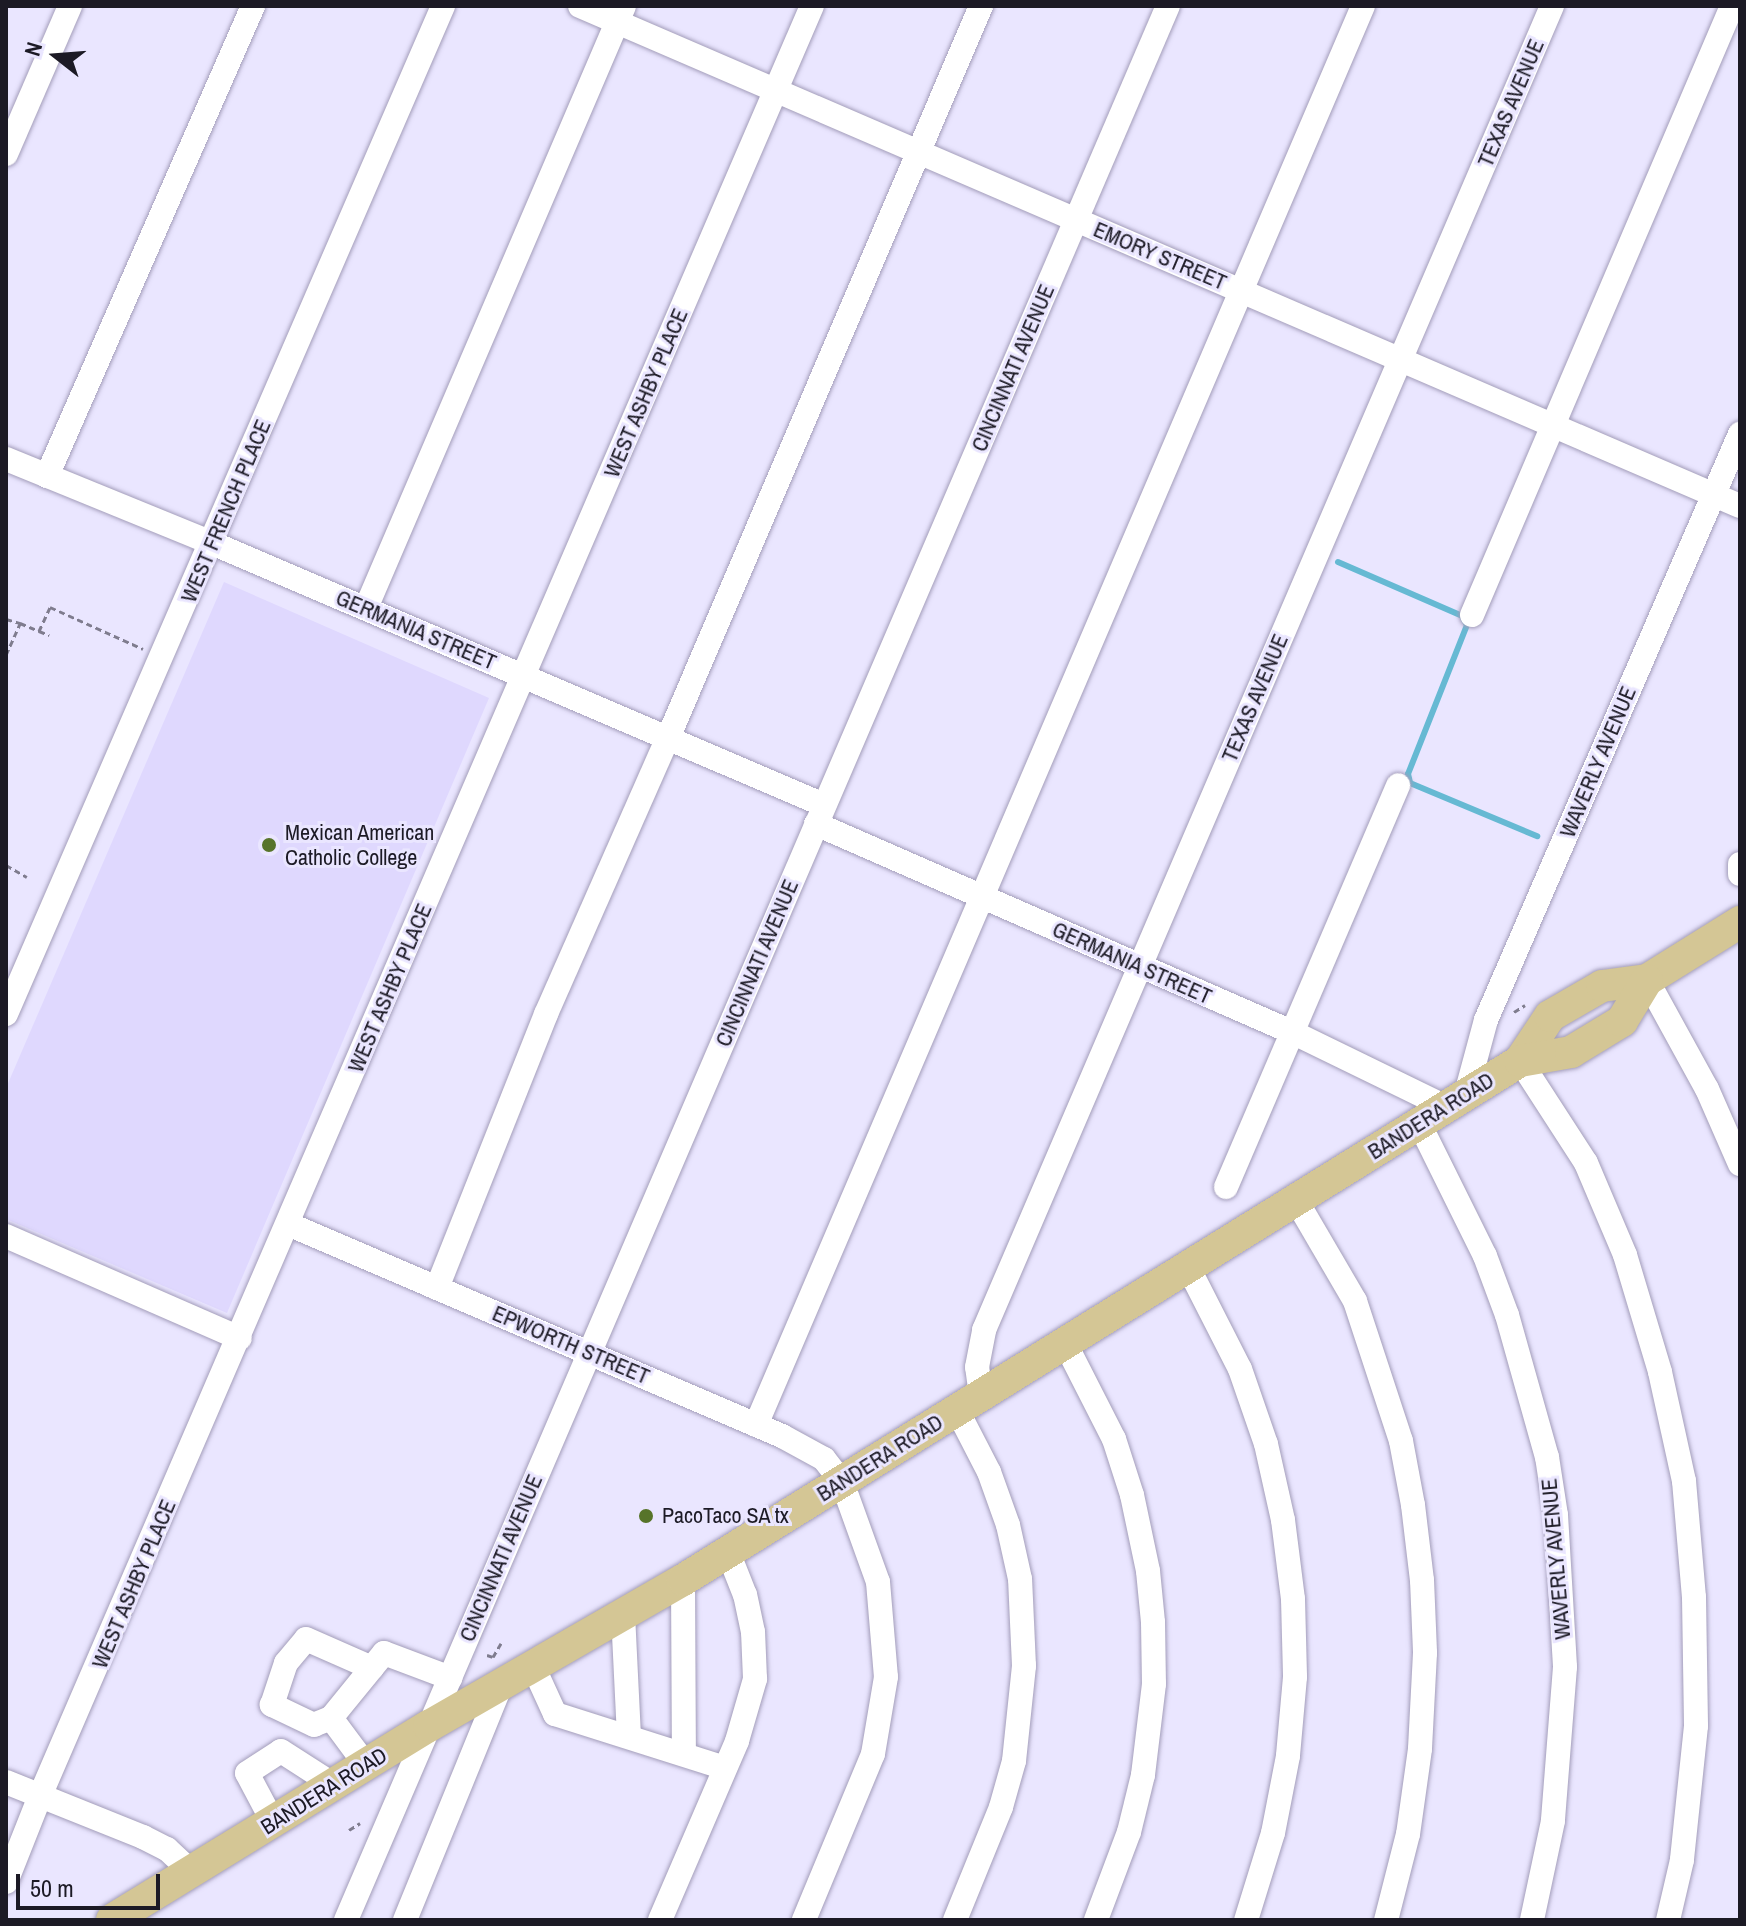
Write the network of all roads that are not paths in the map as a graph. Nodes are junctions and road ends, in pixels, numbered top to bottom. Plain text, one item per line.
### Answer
1 (70, 6) edge
2 (253, 6) edge
3 (443, 6) edge
4 (580, 6) edge
5 (812, 6) edge
6 (981, 6) edge
7 (1168, 6) edge
8 (1363, 6) edge
9 (1552, 6) edge
10 (1732, 6) edge
11 (621, 14) edge
12 (775, 90) junction
13 (919, 152) junction
14 (6, 154) edge
15 (1077, 220) junction
16 (1241, 290) junction
17 (1402, 358) junction
18 (1555, 425) junction
19 (1740, 434) edge
20 (6, 459) edge
21 (47, 476) junction
22 (1714, 495) junction
23 (1740, 506) edge
24 (212, 543) junction
25 (366, 608) junction
26 (1472, 615) dead end
27 (524, 676) junction
28 (668, 738) junction
29 (1398, 785) dead end
30 (820, 815) junction
31 (1740, 864) edge
32 (1740, 874) edge
33 (983, 897) junction
34 (1740, 922) edge
35 (1139, 967) junction
36 (1647, 980) junction
37 (6, 1014) edge
38 (1294, 1033) junction
39 (1520, 1061) junction
40 (1444, 1108) junction
41 (1740, 1164) edge
42 (1226, 1187) dead end
43 (1296, 1200) junction
44 (288, 1224) junction
45 (6, 1236) edge
46 (1188, 1267) junction
47 (437, 1288) junction
48 (240, 1338) junction
49 (1065, 1343) junction
50 (590, 1353) junction
51 (969, 1403) junction
52 (756, 1425) junction
53 (842, 1482) junction
54 (728, 1552) junction
55 (683, 1580) junction
56 (623, 1614) junction
57 (533, 1666) junction
58 (372, 1668) junction
59 (450, 1678) junction
60 (501, 1685) junction
61 (331, 1718) junction
62 (429, 1726) junction
63 (629, 1736) junction
64 (684, 1753) junction
65 (366, 1765) junction
66 (725, 1768) junction
67 (6, 1782) edge
68 (334, 1785) junction
69 (40, 1796) junction
70 (273, 1822) junction
71 (192, 1872) junction
72 (6, 1882) edge
73 (112, 1920) edge
74 (346, 1920) edge
75 (405, 1920) edge
76 (660, 1920) edge
77 (804, 1920) edge
78 (955, 1920) edge
79 (1096, 1920) edge
80 (1246, 1920) edge
81 (1386, 1920) edge
82 (1532, 1920) edge
83 (1668, 1920) edge

1 - 14 street
2 - 21 street
3 - 24 street, WEST FRENCH PLACE
4 - 11 street, EMORY STREET
5 - 12 street, WEST ASHBY PLACE
6 - 13 street
7 - 15 street, CINCINNATI AVENUE
8 - 16 street
9 - 17 street, TEXAS AVENUE
10 - 18 street
11 - 12 street, EMORY STREET
11 - 25 street
12 - 13 street, EMORY STREET
12 - 27 street, WEST ASHBY PLACE
13 - 15 street, EMORY STREET
13 - 28 street
15 - 16 street, EMORY STREET
15 - 30 street, CINCINNATI AVENUE
16 - 17 street, EMORY STREET
16 - 33 street
17 - 18 street, EMORY STREET
17 - 35 street, TEXAS AVENUE
18 - 22 street, EMORY STREET
18 - 26 street
19 - 22 street, WAVERLY AVENUE
20 - 21 street, GERMANIA STREET
21 - 24 street, GERMANIA STREET
22 - 23 street, EMORY STREET
22 - 40 street, WAVERLY AVENUE
24 - 25 street, GERMANIA STREET
24 - 37 street, WEST FRENCH PLACE
25 - 27 street, GERMANIA STREET
27 - 28 street, GERMANIA STREET
27 - 44 street, WEST ASHBY PLACE
28 - 30 street, GERMANIA STREET
28 - 47 street
29 - 38 street
30 - 33 street, GERMANIA STREET
30 - 50 street, CINCINNATI AVENUE
31 - 32 street
33 - 35 street, GERMANIA STREET
33 - 52 street
34 - 36 main road, BANDERA ROAD
35 - 38 street, GERMANIA STREET
35 - 51 street, TEXAS AVENUE
36 - 39 main road, BANDERA ROAD
36 - 41 street
38 - 40 street, GERMANIA STREET
38 - 42 street
39 - 40 main road, BANDERA ROAD
39 - 83 street
40 - 43 main road, BANDERA ROAD
40 - 82 street, WAVERLY AVENUE
43 - 46 main road, BANDERA ROAD
43 - 81 street
44 - 47 street, EPWORTH STREET
44 - 48 street, WEST ASHBY PLACE
45 - 48 street
46 - 49 main road, BANDERA ROAD
46 - 80 street
47 - 50 street, EPWORTH STREET
48 - 69 street, WEST ASHBY PLACE
49 - 51 main road, BANDERA ROAD
49 - 79 street
50 - 52 street, EPWORTH STREET
50 - 59 street, CINCINNATI AVENUE
51 - 53 main road, BANDERA ROAD
51 - 78 street, TEXAS AVENUE
52 - 53 street, EPWORTH STREET
53 - 54 main road, BANDERA ROAD
53 - 77 street
54 - 55 main road, BANDERA ROAD
54 - 66 street
55 - 56 main road, BANDERA ROAD
55 - 64 street
56 - 57 main road, BANDERA ROAD
56 - 63 street
57 - 60 main road, BANDERA ROAD
57 - 63 street
58 - 59 street
58 - 61 street
58 - 61 street
59 - 62 street, CINCINNATI AVENUE
60 - 62 main road, BANDERA ROAD
60 - 75 street
61 - 65 street
62 - 65 main road, BANDERA ROAD
62 - 74 street, CINCINNATI AVENUE
63 - 64 street
64 - 66 street
65 - 68 main road, BANDERA ROAD
66 - 76 street
67 - 69 street
68 - 70 main road, BANDERA ROAD
68 - 70 street
69 - 71 street
69 - 72 street, WEST ASHBY PLACE
70 - 71 main road, BANDERA ROAD
71 - 73 main road, BANDERA ROAD

